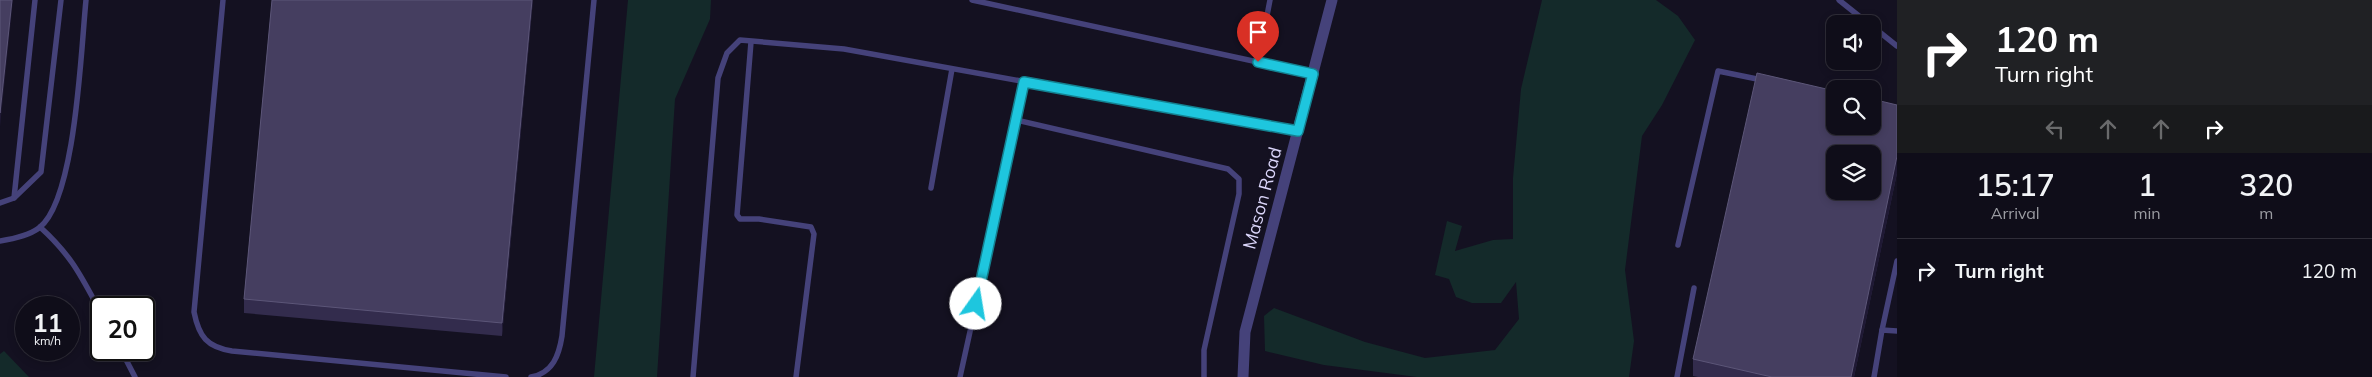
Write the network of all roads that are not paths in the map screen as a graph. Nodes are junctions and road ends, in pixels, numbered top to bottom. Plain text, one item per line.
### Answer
1 (35, 0) edge
2 (61, 0) edge
3 (86, 0) edge
4 (223, 0) edge
5 (594, 0) edge
6 (972, 0) edge
7 (1270, 0) edge
8 (1332, 0) edge
9 (1839, 0) edge
10 (1858, 15) edge
11 (1881, 33) edge
12 (751, 42) junction
13 (1897, 46) edge
14 (1258, 62) junction
15 (952, 69) junction
16 (1313, 74) junction
17 (1767, 81) edge
18 (1024, 82) junction
19 (1016, 120) junction
20 (1298, 131) junction
21 (931, 188) dead end
22 (14, 198) junction
23 (0, 202) edge
24 (40, 227) junction
25 (0, 241) edge
26 (1678, 245) dead end
27 (1897, 261) edge
28 (1694, 288) dead end
29 (92, 296) edge
30 (1882, 330) junction
31 (1897, 331) edge
32 (127, 361) edge
33 (135, 377) edge
34 (506, 377) edge
35 (531, 377) edge
36 (692, 377) edge
37 (796, 377) edge
38 (960, 377) edge
39 (1204, 377) edge
40 (1243, 377) edge
41 (1677, 377) edge
42 (1874, 377) edge

1 - 22 lane
2 - 22 lane
3 - 24 lane
4 - 34 lane
5 - 35 lane
6 - 14 lane
7 - 14 lane
8 - 16 street, Mason Road
9 - 10 lane
11 - 13 lane
12 - 15 lane
12 - 36 lane
12 - 37 lane
14 - 16 lane
15 - 18 lane
15 - 21 lane
16 - 20 street, Mason Road
17 - 26 lane
18 - 19 lane
18 - 20 lane
19 - 38 lane
19 - 39 lane
20 - 40 street, Mason Road
22 - 23 lane
24 - 25 lane
24 - 29 lane
27 - 30 lane
28 - 41 lane
30 - 31 lane
30 - 42 lane
32 - 33 lane

